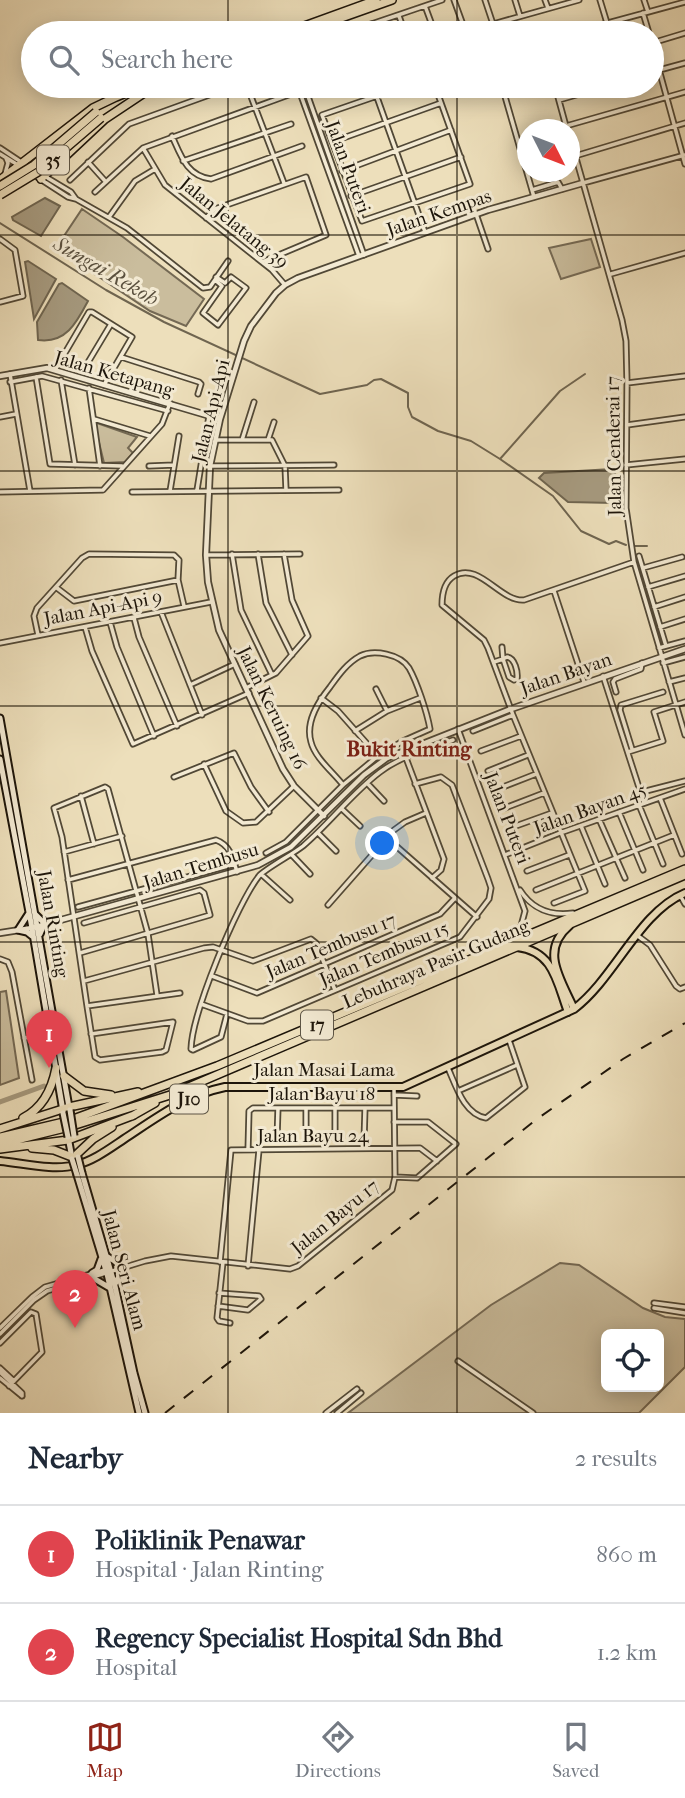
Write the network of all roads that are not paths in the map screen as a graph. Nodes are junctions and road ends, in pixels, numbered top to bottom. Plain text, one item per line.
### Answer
1 (392, 0) edge
2 (442, 0) edge
3 (454, 0) edge
4 (485, 0) edge
5 (515, 0) edge
6 (545, 0) edge
7 (576, 0) edge
8 (600, 0) edge
9 (644, 0) edge
10 (372, 1) edge
11 (685, 2) edge
12 (425, 6) junction
13 (548, 8) junction
14 (645, 13) junction
15 (398, 15) junction
16 (520, 16) junction
17 (318, 21) edge
18 (333, 21) edge
19 (380, 21) edge
20 (400, 21) edge
21 (431, 21) edge
22 (462, 21) edge
23 (492, 21) edge
24 (503, 21) edge
25 (606, 21) edge
26 (615, 21) edge
27 (647, 21) edge
28 (685, 33) edge
29 (664, 39) edge
30 (685, 63) edge
31 (664, 69) edge
32 (664, 87) edge
33 (685, 92) edge
34 (667, 97) junction
35 (114, 98) edge
36 (116, 98) edge
37 (129, 98) edge
38 (137, 98) edge
39 (200, 98) edge
40 (252, 98) edge
41 (279, 98) edge
42 (302, 98) edge
43 (308, 98) edge
44 (374, 98) edge
45 (377, 98) edge
46 (439, 98) edge
47 (505, 98) edge
48 (566, 98) edge
49 (664, 98) edge
50 (664, 98) edge
51 (559, 100) joint
52 (441, 103) junction
53 (256, 107) junction
54 (98, 115) junction
55 (564, 119) edge
56 (386, 122) junction
57 (685, 123) edge
58 (291, 124) dead end
59 (580, 124) edge
60 (675, 126) junction
61 (451, 130) junction
62 (265, 133) junction
63 (517, 134) edge
64 (172, 136) junction
65 (332, 142) junction
66 (302, 146) dead end
67 (0, 148) edge
68 (143, 148) junction
69 (397, 150) junction
70 (580, 154) edge
71 (2, 155) edge
72 (684, 155) edge
73 (274, 157) junction
74 (461, 157) junction
75 (183, 161) junction
76 (88, 162) junction
77 (20, 163) junction
78 (685, 164) edge
79 (155, 169) junction
80 (342, 171) junction
81 (580, 173) edge
82 (406, 176) junction
83 (2, 178) edge
84 (43, 178) junction
85 (70, 180) dead end
86 (106, 182) junction
87 (530, 182) edge
88 (284, 183) junction
89 (583, 183) junction
90 (0, 186) edge
91 (562, 189) junction
92 (532, 190) junction
93 (95, 192) dead end
94 (0, 195) edge
95 (351, 196) junction
96 (534, 197) junction
97 (415, 203) junction
98 (476, 214) junction
99 (109, 217) junction
100 (206, 218) junction
101 (425, 232) junction
102 (0, 239) edge
103 (488, 249) dead end
104 (685, 253) edge
105 (362, 255) junction
106 (228, 261) dead end
107 (262, 262) junction
108 (611, 275) junction
109 (216, 279) junction
110 (285, 285) junction
111 (0, 302) edge
112 (111, 324) junction
113 (121, 357) junction
114 (84, 369) dead end
115 (55, 370) junction
116 (10, 374) junction
117 (0, 376) edge
118 (685, 376) edge
119 (36, 377) junction
120 (61, 380) junction
121 (10, 382) junction
122 (627, 383) junction
123 (104, 385) junction
124 (89, 388) junction
125 (198, 394) dead end
126 (254, 402) dead end
127 (170, 403) junction
128 (167, 411) junction
129 (16, 414) junction
130 (209, 416) junction
131 (0, 417) edge
132 (685, 417) edge
133 (94, 419) junction
134 (220, 419) junction
135 (274, 422) dead end
136 (627, 425) junction
137 (150, 436) junction
138 (179, 436) dead end
139 (214, 440) junction
140 (242, 440) junction
141 (268, 440) junction
142 (685, 458) edge
143 (75, 465) junction
144 (174, 465) junction
145 (334, 465) dead end
146 (626, 465) junction
147 (100, 466) junction
148 (124, 466) junction
149 (149, 466) dead end
150 (210, 466) junction
151 (285, 466) junction
152 (286, 490) junction
153 (339, 490) dead end
154 (30, 491) junction
155 (170, 491) junction
156 (197, 491) junction
157 (207, 491) junction
158 (0, 492) edge
159 (132, 492) dead end
160 (232, 554) junction
161 (258, 554) junction
162 (284, 554) junction
163 (300, 554) dead end
164 (206, 555) junction
165 (639, 556) dead end
166 (682, 557) dead end
167 (634, 562) junction
168 (643, 568) junction
169 (685, 576) edge
170 (178, 580) junction
171 (56, 587) junction
172 (648, 587) junction
173 (554, 590) junction
174 (685, 597) edge
175 (211, 602) junction
176 (184, 606) junction
177 (654, 607) junction
178 (161, 612) junction
179 (134, 617) junction
180 (685, 619) edge
181 (110, 622) junction
182 (660, 626) junction
183 (85, 627) junction
184 (38, 635) junction
185 (685, 641) edge
186 (0, 643) edge
187 (666, 646) junction
188 (502, 648) dead end
189 (659, 648) junction
190 (685, 649) edge
191 (292, 655) junction
192 (662, 656) junction
193 (685, 657) edge
194 (503, 659) junction
195 (494, 662) junction
196 (642, 663) junction
197 (663, 663) junction
198 (235, 664) junction
199 (272, 675) junction
200 (603, 676) junction
201 (685, 678) edge
202 (584, 682) junction
203 (669, 682) junction
204 (190, 685) junction
205 (376, 689) dead end
206 (248, 690) junction
207 (616, 692) dead end
208 (663, 692) dead end
209 (321, 698) junction
210 (420, 698) junction
211 (685, 702) edge
212 (676, 705) junction
213 (510, 709) junction
214 (387, 711) junction
215 (617, 711) junction
216 (202, 715) junction
217 (513, 715) junction
218 (0, 718) edge
219 (683, 722) edge
220 (177, 726) junction
221 (458, 729) junction
222 (355, 731) junction
223 (473, 731) dead end
224 (685, 735) edge
225 (154, 736) junction
226 (521, 736) junction
227 (453, 740) dead end
228 (403, 750) junction
229 (481, 751) dead end
230 (630, 751) junction
231 (3, 753) edge
232 (529, 755) junction
233 (378, 756) junction
234 (406, 757) junction
235 (0, 760) edge
236 (204, 764) junction
237 (488, 771) dead end
238 (536, 774) junction
239 (174, 777) dead end
240 (685, 781) edge
241 (367, 783) junction
242 (415, 784) junction
243 (343, 785) junction
244 (294, 786) junction
245 (666, 788) junction
246 (685, 789) edge
247 (495, 790) dead end
248 (646, 791) dead end
249 (544, 793) junction
250 (669, 795) junction
251 (81, 796) junction
252 (660, 798) junction
253 (384, 801) dead end
254 (641, 804) junction
255 (505, 808) dead end
256 (342, 809) junction
257 (318, 811) junction
258 (269, 812) junction
259 (619, 812) junction
260 (426, 813) junction
261 (552, 813) junction
262 (324, 816) junction
263 (599, 820) junction
264 (581, 826) junction
265 (360, 827) dead end
266 (513, 827) dead end
267 (318, 833) junction
268 (560, 833) junction
269 (674, 835) junction
270 (122, 836) junction
271 (387, 838) junction
272 (94, 844) junction
273 (654, 844) junction
274 (335, 851) dead end
275 (635, 851) junction
276 (64, 852) junction
277 (266, 853) dead end
278 (681, 854) dead end
279 (292, 855) junction
280 (505, 855) junction
281 (569, 855) junction
282 (616, 859) junction
283 (663, 863) dead end
284 (129, 864) junction
285 (235, 864) junction
286 (596, 866) junction
287 (685, 869) edge
288 (643, 870) dead end
289 (527, 871) dead end
290 (237, 872) junction
291 (261, 874) junction
292 (310, 874) dead end
293 (577, 874) junction
294 (685, 875) edge
295 (432, 878) junction
296 (514, 878) junction
297 (625, 878) dead end
298 (68, 880) junction
299 (605, 884) dead end
300 (536, 890) dead end
301 (137, 892) junction
302 (682, 894) edge
303 (455, 898) junction
304 (139, 899) junction
305 (290, 900) dead end
306 (554, 903) dead end
307 (685, 904) edge
308 (328, 905) dead end
309 (140, 906) junction
310 (78, 907) dead end
311 (586, 912) junction
312 (32, 913) junction
313 (74, 916) junction
314 (477, 917) junction
315 (49, 923) junction
316 (84, 923) dead end
317 (572, 923) junction
318 (35, 927) junction
319 (18, 930) junction
320 (0, 933) edge
321 (148, 934) junction
322 (638, 936) junction
323 (36, 938) junction
324 (503, 946) junction
325 (516, 947) junction
326 (223, 950) junction
327 (80, 953) junction
328 (0, 960) edge
329 (153, 962) junction
330 (324, 964) junction
331 (212, 976) junction
332 (84, 981) junction
333 (685, 987) edge
334 (335, 990) junction
335 (567, 992) junction
336 (180, 993) dead end
337 (158, 995) junction
338 (584, 1001) junction
339 (201, 1004) junction
340 (87, 1006) junction
341 (571, 1011) junction
342 (227, 1014) junction
343 (91, 1034) junction
344 (24, 1038) junction
345 (509, 1040) junction
346 (52, 1043) junction
347 (517, 1065) junction
348 (448, 1067) junction
349 (57, 1068) junction
350 (64, 1076) junction
351 (32, 1080) dead end
352 (159, 1087) junction
353 (394, 1091) junction
354 (458, 1091) junction
355 (131, 1094) junction
356 (170, 1095) junction
357 (416, 1096) dead end
358 (278, 1108) junction
359 (306, 1108) junction
360 (335, 1108) junction
361 (365, 1108) junction
362 (394, 1108) junction
363 (66, 1109) junction
364 (134, 1115) junction
365 (394, 1122) junction
366 (0, 1129) edge
367 (0, 1137) edge
368 (71, 1138) junction
369 (277, 1139) dead end
370 (306, 1139) dead end
371 (335, 1139) dead end
372 (364, 1141) dead end
373 (0, 1146) edge
374 (17, 1147) junction
375 (394, 1149) junction
376 (248, 1150) junction
377 (259, 1150) junction
378 (75, 1157) junction
379 (0, 1161) edge
380 (437, 1161) junction
381 (395, 1177) junction
382 (103, 1256) junction
383 (221, 1262) junction
384 (248, 1266) junction
385 (124, 1267) junction
386 (109, 1271) junction
387 (93, 1275) junction
388 (112, 1287) junction
389 (219, 1293) junction
390 (218, 1306) junction
391 (685, 1307) edge
392 (685, 1313) edge
393 (230, 1323) dead end
394 (1, 1333) edge
395 (0, 1343) edge
396 (458, 1361) dead end
397 (0, 1370) edge
398 (0, 1378) edge
399 (11, 1383) junction
400 (357, 1389) dead end
401 (361, 1394) dead end
402 (139, 1413) edge
403 (145, 1413) edge
404 (326, 1413) edge
405 (337, 1413) edge
406 (533, 1413) edge

1 - 18 highway
2 - 12 street
3 - 22 street
4 - 23 street
5 - 16 street
6 - 13 street
7 - 13 street
8 - 25 street
9 - 14 street
10 - 17 highway
11 - 14 street
12 - 15 street
12 - 21 street
13 - 16 street
14 - 26 street
14 - 27 street
15 - 19 street
15 - 20 street
16 - 24 street
28 - 29 street
30 - 31 street
32 - 34 street
33 - 34 street
34 - 49 street
34 - 60 street
35 - 77 highway
36 - 54 highway, 35
37 - 54 highway, 35
38 - 84 highway
39 - 76 street
40 - 53 street
41 - 53 street
42 - 105 street, Jalan Puteri
43 - 105 street, Jalan Puteri
44 - 65 street
45 - 56 street
46 - 52 street
47 - 63 street
48 - 51 street
50 - 59 street
51 - 55 street
52 - 56 street
52 - 61 street
53 - 62 street
53 - 64 street
54 - 90 highway, 35, bridge
54 - 94 highway, 35, bridge
56 - 65 street
56 - 69 street
57 - 60 street
58 - 62 street
60 - 70 street
60 - 72 street
61 - 69 street
61 - 74 street
62 - 73 street
62 - 75 street
64 - 68 street
64 - 75 street
65 - 80 street
66 - 73 street
67 - 77 street
68 - 79 street, Jalan Jelatang 39
68 - 86 street
69 - 80 street
69 - 82 street
71 - 77 street
71 - 83 street
72 - 78 street
72 - 89 street, Jalan Kempas
73 - 75 street
73 - 88 street
74 - 82 street
74 - 97 street
76 - 85 street
76 - 86 street
77 - 83 highway
77 - 84 street
79 - 99 street
79 - 100 street, Jalan Jelatang 39
80 - 95 street
81 - 89 street, Jalan Cenderai 17
82 - 95 street
82 - 97 street
84 - 99 street
86 - 93 street
87 - 92 street
88 - 100 street
88 - 107 street
89 - 91 street, Jalan Kempas
89 - 108 street, Jalan Cenderai 17
91 - 92 street
91 - 96 street, Jalan Kempas
92 - 96 street
95 - 97 street
96 - 98 street, Jalan Kempas
97 - 101 street
98 - 101 street, Jalan Kempas
98 - 103 street
99 - 109 street
100 - 107 street, Jalan Jelatang 39
101 - 105 street, Jalan Kempas
102 - 111 street
104 - 108 street
105 - 110 street, Jalan Kempas
106 - 109 street
107 - 110 street, Jalan Jelatang 39
108 - 122 street, Jalan Cenderai 17
109 - 109 street
110 - 134 street, Jalan Api-Api
112 - 113 street
112 - 114 street
112 - 115 street
113 - 123 street
113 - 125 street
115 - 116 street, Jalan Ketapang
115 - 123 street, Jalan Ketapang
116 - 117 street, Jalan Ketapang
116 - 121 street
118 - 122 street
119 - 120 street
119 - 121 street
119 - 143 street
120 - 124 street
120 - 143 street
121 - 129 street
122 - 136 street, Jalan Cenderai 17
123 - 127 street, Jalan Ketapang
124 - 128 street
124 - 133 street
126 - 140 street
127 - 128 street
127 - 130 street, Jalan Ketapang
128 - 137 street
129 - 131 street
129 - 154 street
130 - 134 street, Jalan Ketapang
130 - 156 street
132 - 136 street
133 - 137 street
133 - 147 street
134 - 139 street, Jalan Api-Api
135 - 141 street
136 - 146 street, Jalan Cenderai 17
137 - 148 street
138 - 144 street
139 - 140 street
139 - 150 street, Jalan Api-Api
140 - 141 street
141 - 151 street
142 - 146 street
143 - 147 street
144 - 149 street
144 - 155 street
145 - 151 street
146 - 167 street, Jalan Cenderai 17
147 - 148 street
148 - 154 street
150 - 151 street
150 - 157 street, Jalan Api-Api
151 - 152 street
152 - 153 street
152 - 157 street
154 - 158 street
155 - 156 street
155 - 159 street
156 - 157 street
157 - 164 street, Jalan Api-Api
160 - 161 street
160 - 164 street
160 - 199 street
161 - 162 street
161 - 191 street
162 - 163 street
162 - 191 street
164 - 175 street, Jalan Api-Api
165 - 168 street
166 - 168 street
167 - 173 street
167 - 189 street, Jalan Cenderai 17
168 - 172 street
169 - 172 street
170 - 171 street
170 - 171 street
170 - 176 street
171 - 184 street
172 - 177 street
173 - 195 street
173 - 202 street
174 - 177 street
175 - 176 street, Jalan Api-Api 9
175 - 198 street, Jalan Keruing 16
176 - 178 street, Jalan Api-Api 9
177 - 182 street
178 - 179 street, Jalan Api-Api 9
178 - 204 street
179 - 181 street, Jalan Api-Api 9
179 - 220 street
180 - 182 street
181 - 183 street, Jalan Api-Api 9
181 - 225 street
182 - 187 street
183 - 184 street, Jalan Api-Api 9
183 - 225 street
184 - 186 street, Jalan Api-Api 9
185 - 187 street
187 - 189 street
188 - 194 street
189 - 192 street, Jalan Cenderai 17
190 - 192 street, Jalan Bayan
191 - 199 street
192 - 196 street, Jalan Bayan
192 - 197 street, Jalan Cenderai 17
193 - 197 street
194 - 194 street
194 - 195 street
195 - 213 street
196 - 200 street, Jalan Bayan
196 - 207 street
197 - 203 street, Jalan Cenderai 17
198 - 204 street
198 - 206 street, Jalan Keruing 16
199 - 206 street
200 - 202 street, Jalan Bayan
200 - 215 street
201 - 203 street
202 - 213 street, Jalan Bayan
203 - 212 street, Jalan Cenderai 17
204 - 216 street
205 - 214 street
206 - 216 street
206 - 244 street, Jalan Keruing 16
208 - 215 street
209 - 210 street
209 - 222 street
209 - 243 street
210 - 214 street
210 - 233 street
211 - 212 street
212 - 219 street, Jalan Cenderai 17
212 - 230 street
213 - 217 street
213 - 221 street, Jalan Bayan
214 - 222 street
215 - 230 street
216 - 220 street
217 - 223 street
217 - 226 street
218 - 231 main road, Jalan Rinting
219 - 224 street, Jalan Cenderai 17
220 - 225 street
221 - 228 street, Jalan Tembusu
221 - 280 street, Jalan Puteri
222 - 233 street
226 - 229 street
226 - 232 street
227 - 234 street
228 - 234 street
228 - 262 street, Jalan Tembusu
230 - 254 street
231 - 312 main road, Jalan Rinting
232 - 237 street
232 - 238 street
233 - 243 street
234 - 241 street
234 - 242 street
235 - 312 main road, Jalan Rinting
236 - 239 street
236 - 258 street
236 - 258 street
238 - 247 street
238 - 249 street
240 - 245 street
241 - 253 street
241 - 256 street
242 - 260 street
242 - 314 street, Jalan Tembusu 15
243 - 257 street
244 - 257 street, Jalan Keruing 16
244 - 258 street
245 - 248 street
245 - 250 street
246 - 250 street, Jalan Bayan 45
249 - 255 street
249 - 261 street
250 - 252 street, Jalan Bayan 45
251 - 270 street
251 - 272 street
251 - 276 street
252 - 254 street, Jalan Bayan 45
252 - 269 street
254 - 259 street, Jalan Bayan 45
254 - 273 street
256 - 265 street
256 - 267 street
257 - 262 street, Jalan Keruing 16
257 - 277 street
259 - 263 street, Jalan Bayan 45
259 - 275 street
260 - 271 street
260 - 295 street
261 - 266 street
261 - 268 street
262 - 290 street, Jalan Tembusu
263 - 264 street, Jalan Bayan 45
263 - 282 street
264 - 268 street, Jalan Bayan 45
264 - 286 street
267 - 274 street
267 - 279 street
268 - 280 street, Jalan Bayan 45
268 - 281 street
269 - 273 street
269 - 278 street
270 - 272 street
270 - 284 street
271 - 295 street
271 - 308 street
272 - 276 street
273 - 275 street
273 - 283 street
275 - 282 street
275 - 288 street
276 - 298 street
279 - 291 street
279 - 292 street
280 - 296 street, Jalan Puteri
281 - 289 street
281 - 293 street
282 - 286 street
282 - 297 street
284 - 285 street
284 - 298 street
284 - 301 street
285 - 290 street
285 - 301 street
286 - 293 street
286 - 299 street
287 - 311 highway, Lebuhraya Pasir Gudang / 17
290 - 304 street, Jalan Tembusu
291 - 305 street
291 - 326 street
293 - 300 street
293 - 306 street
294 - 317 highway, Lebuhraya Pasir Gudang / 17
295 - 303 street
296 - 311 street, Jalan Puteri
296 - 324 street, Jalan Puteri
298 - 313 street
301 - 304 street
301 - 310 street
302 - 307 street
302 - 322 main road, Jalan Masai Lama / J10
303 - 314 street
303 - 330 street, Jalan Tembusu 17
304 - 309 street
304 - 313 street, Jalan Tembusu
309 - 316 street
309 - 321 street
309 - 321 street
311 - 324 highway, Lebuhraya Pasir Gudang / 17
312 - 315 main road
312 - 318 main road, Jalan Rinting
312 - 319 main road
313 - 315 street, Jalan Tembusu
313 - 327 street
314 - 334 street, Jalan Tembusu 15
315 - 318 street, Jalan Tembusu
315 - 323 main road
317 - 325 highway, Lebuhraya Pasir Gudang / 17
317 - 335 main road
318 - 319 street, Jalan Tembusu
318 - 323 main road, Jalan Rinting
319 - 320 street, Jalan Tembusu
319 - 323 main road
321 - 327 street
321 - 329 street
322 - 333 street
322 - 338 main road, Jalan Masai Lama / J10
323 - 346 main road, Jalan Rinting
323 - 350 main road, Jalan Rinting
324 - 352 highway, Lebuhraya Pasir Gudang / 17
325 - 341 main road
325 - 356 highway, Lebuhraya Pasir Gudang / 17
326 - 329 street
326 - 330 street
326 - 331 street
327 - 332 street
328 - 344 street
329 - 332 street
329 - 337 street
330 - 331 street, Jalan Tembusu 17
330 - 334 street
331 - 339 street
332 - 340 street
334 - 342 street, Jalan Tembusu 15
335 - 338 main road
335 - 341 main road
336 - 337 street
337 - 340 street
338 - 341 main road, Jalan Masai Lama / J10
339 - 342 street, Jalan Tembusu 15
339 - 342 street
340 - 343 street
341 - 345 main road, Jalan Masai Lama / J10
343 - 343 street
344 - 346 street
344 - 351 street
345 - 347 street
345 - 348 main road, Jalan Masai Lama / J10
346 - 349 main road, Jalan Rinting
347 - 354 street
347 - 354 street
348 - 353 main road, Jalan Masai Lama / J10
348 - 354 street
349 - 363 main road, Jalan Rinting
349 - 366 highway
350 - 355 highway
350 - 363 main road, Jalan Rinting
352 - 355 highway
352 - 367 highway, Lebuhraya Pasir Gudang / 17
353 - 357 street
353 - 362 street, Jalan Bayu 17
353 - 379 main road, Jalan Masai Lama / J10
355 - 363 highway
356 - 364 highway
356 - 373 highway, Lebuhraya Pasir Gudang / 17
358 - 359 street, Jalan Bayu 18
358 - 369 street
358 - 376 street, Jalan Bayu 18
359 - 360 street, Jalan Bayu 18
359 - 370 street
360 - 361 street, Jalan Bayu 18
360 - 371 street
361 - 362 street, Jalan Bayu 18
361 - 372 street
362 - 365 street, Jalan Bayu 17
363 - 366 highway
363 - 368 main road, Jalan Rinting, bridge
364 - 368 highway
364 - 378 highway
365 - 375 street, Jalan Bayu 17
365 - 380 street
368 - 374 highway
368 - 378 main road, Jalan Seri Alam
373 - 374 highway
374 - 378 highway
375 - 377 street, Jalan Bayu 24
375 - 380 street, Jalan Bayu 24
375 - 381 street, Jalan Bayu 17
376 - 377 street, Jalan Bayu 24
376 - 383 street, Jalan Bayu 24
377 - 384 street
378 - 382 main road, Jalan Seri Alam, bridge
380 - 381 street
381 - 384 street, Jalan Bayu 17
382 - 385 main road
382 - 386 main road, Jalan Seri Alam
382 - 387 main road
383 - 384 street, Jalan Bayu 17
383 - 385 street, Jalan Bayu 17
383 - 389 street
385 - 386 street, Jalan Bayu 17
385 - 388 main road
386 - 387 street, Jalan Bayu 17
386 - 388 main road, Jalan Seri Alam
387 - 388 main road
387 - 394 street, Jalan Bayu 17
388 - 402 main road, Jalan Seri Alam
388 - 403 main road, Jalan Seri Alam
389 - 390 street
389 - 390 street
390 - 393 street
391 - 392 street
395 - 399 street
396 - 406 street
397 - 399 street
398 - 399 street
400 - 404 street
401 - 405 street

